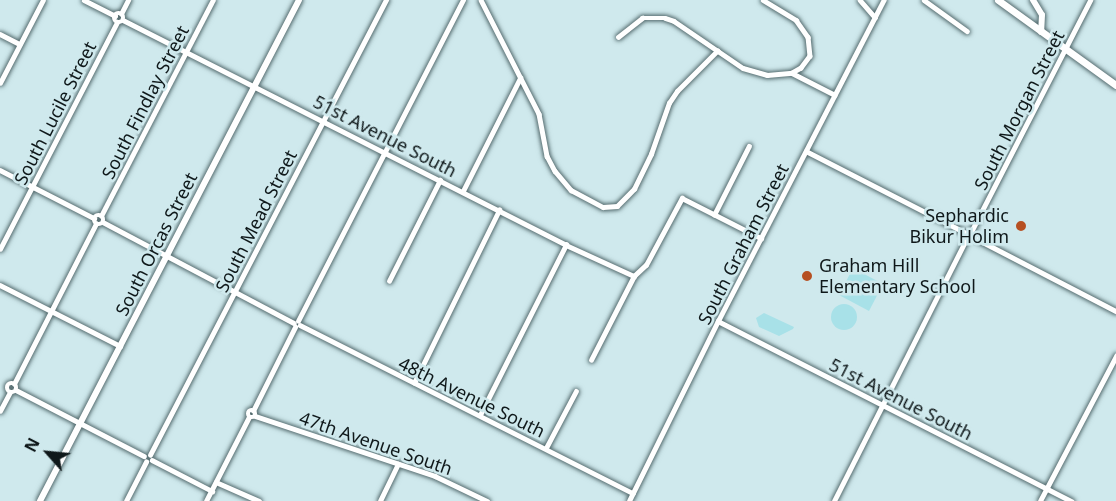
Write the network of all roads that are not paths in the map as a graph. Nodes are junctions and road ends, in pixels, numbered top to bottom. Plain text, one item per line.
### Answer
1 (43, 0) edge
2 (84, 0) edge
3 (128, 0) edge
4 (213, 0) edge
5 (299, 0) edge
6 (386, 0) edge
7 (463, 0) edge
8 (481, 0) edge
9 (763, 0) edge
10 (860, 0) edge
11 (884, 0) edge
12 (924, 0) edge
13 (998, 0) edge
14 (1033, 0) edge
15 (1090, 0) edge
16 (875, 17) junction
17 (120, 19) junction
18 (967, 32) dead end
19 (1041, 32) junction
20 (0, 34) edge
21 (618, 37) dead end
22 (20, 44) junction
23 (1065, 49) junction
24 (186, 51) junction
25 (717, 51) junction
26 (792, 73) junction
27 (520, 78) junction
28 (0, 83) edge
29 (1116, 85) edge
30 (255, 86) junction
31 (835, 96) junction
32 (324, 120) junction
33 (749, 146) dead end
34 (806, 151) junction
35 (385, 152) junction
36 (0, 170) edge
37 (440, 180) junction
38 (32, 186) junction
39 (463, 190) junction
40 (499, 210) junction
41 (714, 215) junction
42 (101, 216) junction
43 (95, 221) junction
44 (103, 222) junction
45 (969, 235) junction
46 (760, 238) junction
47 (566, 245) junction
48 (0, 249) edge
49 (167, 255) junction
50 (634, 276) junction
51 (389, 281) dead end
52 (0, 285) edge
53 (234, 292) junction
54 (1116, 311) edge
55 (51, 312) junction
56 (718, 321) junction
57 (297, 324) junction
58 (120, 346) junction
59 (1116, 356) edge
60 (591, 360) dead end
61 (0, 382) edge
62 (414, 383) junction
63 (15, 387) junction
64 (9, 389) junction
65 (576, 391) dead end
66 (883, 405) junction
67 (0, 411) edge
68 (252, 414) junction
69 (480, 415) junction
70 (81, 423) junction
71 (546, 448) junction
72 (149, 457) junction
73 (398, 464) junction
74 (216, 482) junction
75 (1046, 489) junction
76 (212, 491) junction
77 (633, 493) junction
78 (40, 501) edge
79 (126, 501) edge
80 (206, 501) edge
81 (259, 501) edge
82 (380, 501) edge
83 (487, 501) edge
84 (629, 501) edge
85 (834, 501) edge
86 (1040, 501) edge
87 (1072, 501) edge

1 - 22 street
2 - 17 street
3 - 17 street, South Lucile Street
4 - 24 street, South Findlay Street
5 - 30 street, South Orcas Street
6 - 32 street, South Mead Street
7 - 35 street
8 - 27 street
9 - 26 street
10 - 16 street
11 - 16 street, South Graham Street
12 - 18 street
13 - 19 main road
14 - 19 street
15 - 23 street, South Morgan Street
16 - 31 street, South Graham Street
17 - 24 street, 51st Avenue South
17 - 38 street, South Lucile Street
19 - 23 main road
20 - 22 street
21 - 25 street
22 - 28 street
23 - 29 main road
23 - 45 street, South Morgan Street
24 - 30 street, 51st Avenue South
24 - 42 street, South Findlay Street
25 - 26 street
25 - 27 street
26 - 31 street
27 - 39 street
30 - 32 street, 51st Avenue South
30 - 49 street, South Orcas Street
31 - 34 street, South Graham Street
32 - 35 street, 51st Avenue South
32 - 53 street, South Mead Street
33 - 41 street
34 - 45 street
34 - 46 street, South Graham Street
35 - 37 street, 51st Avenue South
35 - 57 street
36 - 38 street
37 - 39 street, 51st Avenue South
37 - 51 street
38 - 43 street
38 - 48 street, South Lucile Street
39 - 40 street, 51st Avenue South
40 - 47 street, 51st Avenue South
40 - 62 street
41 - 46 street
41 - 50 street
42 - 43 street
42 - 44 street
43 - 44 street
43 - 55 street
44 - 49 street, 48th Avenue South
45 - 54 street
45 - 66 street, South Morgan Street
46 - 56 street, South Graham Street
47 - 50 street, 51st Avenue South
47 - 69 street
49 - 53 street, 48th Avenue South
49 - 58 street, South Orcas Street
50 - 60 street
52 - 55 street
53 - 57 street, 48th Avenue South
53 - 72 street, South Mead Street
55 - 58 street
55 - 63 street
56 - 66 street, 51st Avenue South
56 - 77 street, South Graham Street
57 - 62 street, 48th Avenue South
57 - 68 street
58 - 70 street, South Orcas Street
59 - 75 street
61 - 64 street
62 - 69 street, 48th Avenue South
63 - 64 street
63 - 70 street
64 - 67 street
65 - 71 street
66 - 75 street, 51st Avenue South
66 - 85 street, South Morgan Street
68 - 73 street, 47th Avenue South
68 - 74 street
69 - 71 street, 48th Avenue South
70 - 72 street
70 - 78 street, South Orcas Street
71 - 77 street, 48th Avenue South
72 - 76 street
72 - 79 street
73 - 82 street
73 - 83 street, 47th Avenue South
74 - 76 street
74 - 81 street
75 - 86 street
75 - 87 street, 51st Avenue South
76 - 80 street
77 - 84 street, South Graham Street

